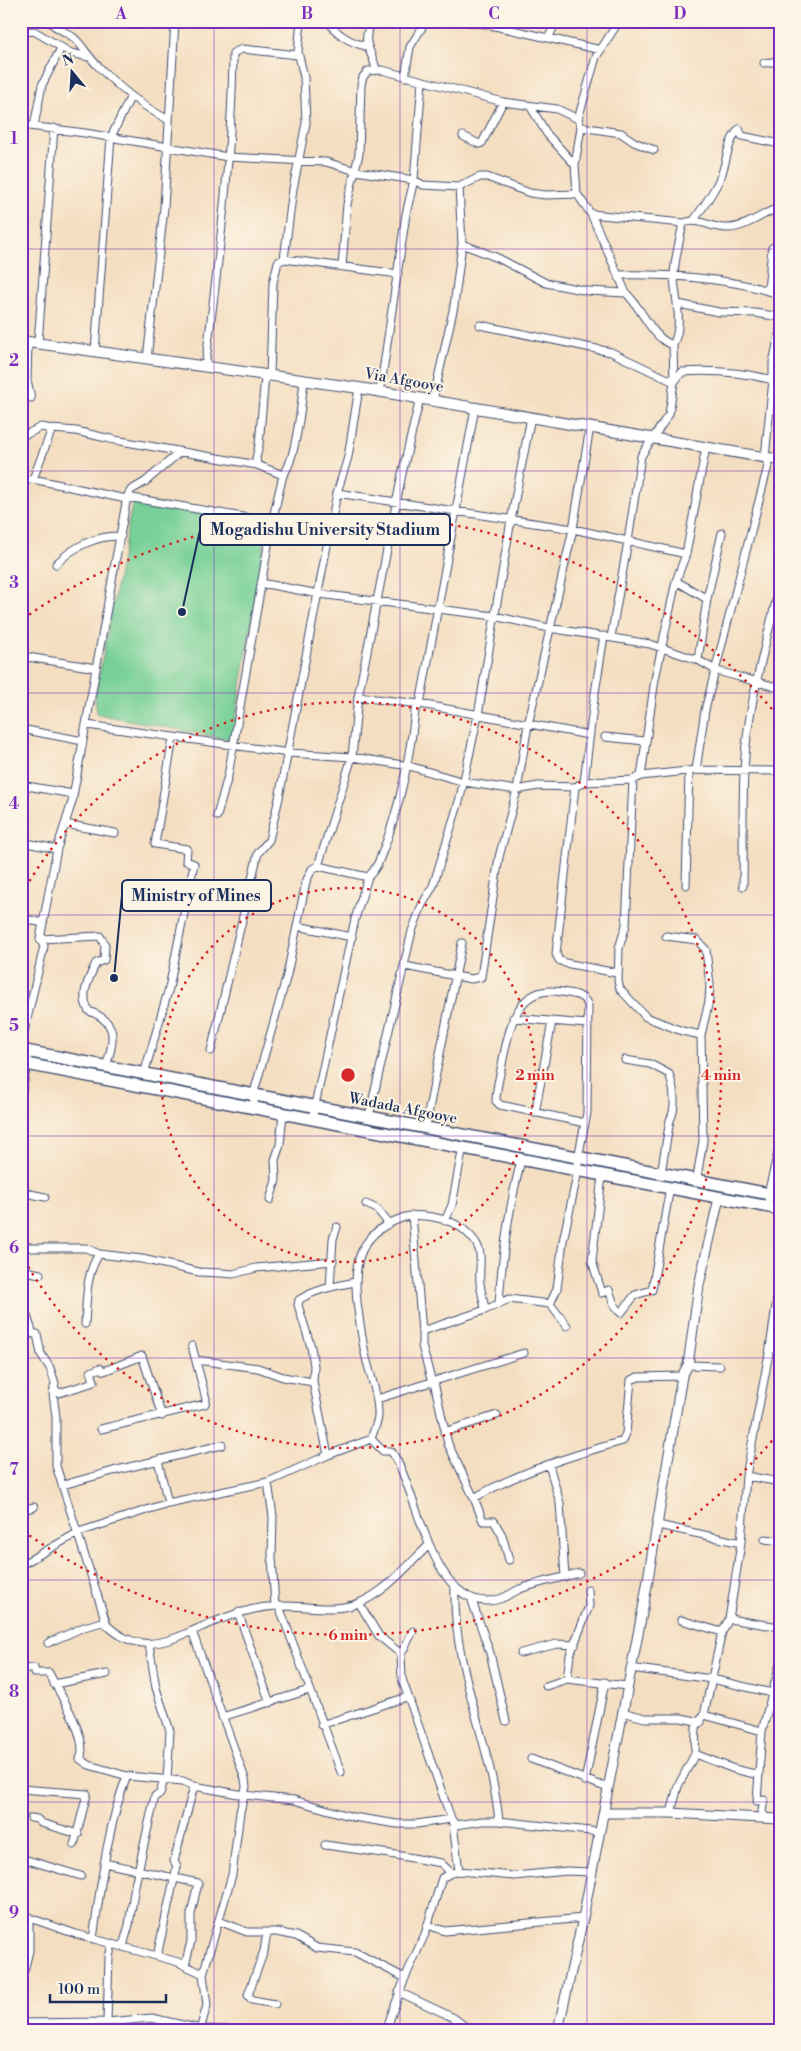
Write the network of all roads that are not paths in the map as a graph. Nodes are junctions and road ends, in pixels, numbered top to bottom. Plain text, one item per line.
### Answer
1 (48, 21) edge
2 (60, 21) edge
3 (175, 21) edge
4 (302, 21) edge
5 (328, 21) edge
6 (372, 21) edge
7 (426, 21) edge
8 (556, 21) edge
9 (619, 21) edge
10 (464, 22) edge
11 (500, 24) edge
12 (57, 30) junction
13 (21, 32) edge
14 (549, 37) junction
15 (366, 46) junction
16 (61, 48) junction
17 (601, 50) junction
18 (298, 56) junction
19 (90, 57) junction
20 (780, 61) edge
21 (764, 63) dead end
22 (376, 69) junction
23 (405, 77) junction
24 (422, 82) junction
25 (131, 96) junction
26 (503, 102) junction
27 (530, 106) junction
28 (169, 120) junction
29 (578, 120) junction
30 (21, 125) edge
31 (34, 126) junction
32 (581, 127) junction
33 (54, 128) junction
34 (464, 136) dead end
35 (111, 137) junction
36 (780, 144) edge
37 (167, 148) junction
38 (654, 150) dead end
39 (228, 157) junction
40 (300, 159) junction
41 (575, 165) junction
42 (356, 171) junction
43 (414, 180) junction
44 (459, 188) junction
45 (577, 194) junction
46 (780, 207) edge
47 (591, 214) junction
48 (694, 220) junction
49 (683, 223) junction
50 (462, 244) junction
51 (780, 244) edge
52 (284, 259) junction
53 (342, 267) junction
54 (398, 274) junction
55 (619, 275) junction
56 (674, 276) junction
57 (768, 291) junction
58 (626, 294) junction
59 (780, 295) edge
60 (678, 304) junction
61 (780, 317) edge
62 (480, 325) dead end
63 (780, 330) edge
64 (29, 342) edge
65 (673, 345) junction
66 (95, 352) junction
67 (147, 359) junction
68 (205, 368) junction
69 (267, 376) junction
70 (304, 380) junction
71 (773, 380) junction
72 (674, 382) junction
73 (359, 388) junction
74 (380, 392) junction
75 (30, 398) dead end
76 (420, 398) junction
77 (434, 401) junction
78 (474, 408) junction
79 (531, 417) junction
80 (590, 427) junction
81 (52, 429) junction
82 (21, 432) edge
83 (652, 438) junction
84 (706, 447) junction
85 (180, 452) junction
86 (772, 458) edge
87 (258, 465) junction
88 (284, 475) junction
89 (34, 479) junction
90 (21, 482) edge
91 (337, 493) junction
92 (126, 498) junction
93 (398, 502) junction
94 (455, 511) junction
95 (511, 520) junction
96 (272, 522) junction
97 (572, 529) junction
98 (722, 533) dead end
99 (121, 536) junction
100 (628, 541) junction
101 (686, 554) junction
102 (56, 564) dead end
103 (676, 581) junction
104 (261, 583) junction
105 (780, 585) edge
106 (319, 594) junction
107 (707, 599) junction
108 (376, 601) junction
109 (437, 610) junction
110 (494, 616) junction
111 (549, 628) junction
112 (607, 636) junction
113 (663, 646) junction
114 (21, 656) edge
115 (698, 660) junction
116 (96, 668) junction
117 (716, 671) junction
118 (756, 683) junction
119 (780, 688) edge
120 (358, 697) junction
121 (420, 704) junction
122 (478, 715) junction
123 (528, 724) junction
124 (87, 725) junction
125 (21, 729) edge
126 (589, 735) junction
127 (605, 737) dead end
128 (173, 738) junction
129 (83, 741) junction
130 (645, 741) junction
131 (233, 746) junction
132 (289, 753) junction
133 (352, 757) junction
134 (409, 766) junction
135 (693, 770) junction
136 (744, 770) junction
137 (780, 771) edge
138 (641, 776) junction
139 (633, 780) junction
140 (464, 782) junction
141 (584, 782) junction
142 (21, 785) edge
143 (575, 787) junction
144 (517, 790) junction
145 (72, 794) junction
146 (217, 816) dead end
147 (65, 824) junction
148 (115, 833) dead end
149 (21, 842) edge
150 (57, 849) junction
151 (318, 866) junction
152 (368, 877) junction
153 (192, 882) junction
154 (686, 886) dead end
155 (743, 886) dead end
156 (248, 893) junction
157 (21, 918) edge
158 (43, 923) junction
159 (297, 926) junction
160 (666, 936) dead end
161 (352, 937) junction
162 (40, 939) junction
163 (462, 943) dead end
164 (405, 966) junction
165 (617, 973) junction
166 (457, 976) junction
167 (513, 1018) junction
168 (552, 1022) junction
169 (587, 1024) junction
170 (701, 1036) junction
171 (23, 1048) edge
172 (211, 1051) dead end
173 (625, 1060) dead end
174 (24, 1063) edge
175 (106, 1066) junction
176 (144, 1074) junction
177 (21, 1091) edge
178 (253, 1096) junction
179 (313, 1105) junction
180 (255, 1108) junction
181 (535, 1113) junction
182 (283, 1114) junction
183 (369, 1116) junction
184 (312, 1119) junction
185 (585, 1123) junction
186 (425, 1129) junction
187 (463, 1135) junction
188 (780, 1144) edge
189 (463, 1149) junction
190 (578, 1158) junction
191 (521, 1160) junction
192 (578, 1172) junction
193 (661, 1173) junction
194 (602, 1176) junction
195 (670, 1187) junction
196 (695, 1187) junction
197 (21, 1192) edge
198 (775, 1195) edge
199 (45, 1197) dead end
200 (719, 1198) junction
201 (270, 1200) dead end
202 (366, 1204) dead end
203 (774, 1208) edge
204 (412, 1215) junction
205 (445, 1221) junction
206 (389, 1224) junction
207 (337, 1227) dead end
208 (21, 1244) edge
209 (99, 1254) junction
210 (333, 1261) junction
211 (780, 1262) edge
212 (21, 1270) edge
213 (40, 1274) dead end
214 (780, 1278) edge
215 (355, 1282) junction
216 (330, 1288) junction
217 (499, 1303) junction
218 (550, 1304) junction
219 (485, 1310) junction
220 (27, 1316) dead end
221 (86, 1324) dead end
222 (567, 1326) dead end
223 (422, 1331) junction
224 (192, 1346) dead end
225 (770, 1348) junction
226 (780, 1350) edge
227 (524, 1353) dead end
228 (196, 1360) junction
229 (688, 1366) junction
230 (720, 1366) dead end
231 (682, 1376) junction
232 (313, 1382) junction
233 (433, 1383) junction
234 (54, 1388) junction
235 (377, 1399) junction
236 (497, 1415) dead end
237 (162, 1416) junction
238 (101, 1429) dead end
239 (444, 1432) junction
240 (371, 1439) junction
241 (222, 1445) dead end
242 (328, 1454) junction
243 (158, 1460) junction
244 (549, 1465) junction
245 (746, 1476) junction
246 (268, 1482) junction
247 (780, 1482) edge
248 (63, 1485) junction
249 (474, 1498) junction
250 (168, 1503) junction
251 (34, 1507) dead end
252 (21, 1510) edge
253 (658, 1525) junction
254 (79, 1532) junction
255 (765, 1539) dead end
256 (780, 1541) edge
257 (741, 1543) junction
258 (429, 1546) junction
259 (509, 1560) dead end
260 (21, 1565) edge
261 (579, 1573) dead end
262 (566, 1577) junction
263 (455, 1586) junction
264 (588, 1590) dead end
265 (471, 1598) junction
266 (359, 1603) junction
267 (277, 1606) junction
268 (238, 1612) junction
269 (729, 1619) junction
270 (681, 1620) dead end
271 (106, 1621) junction
272 (780, 1628) edge
273 (192, 1631) junction
274 (413, 1631) dead end
275 (722, 1632) junction
276 (48, 1643) dead end
277 (148, 1644) junction
278 (575, 1645) junction
279 (521, 1653) dead end
280 (401, 1654) junction
281 (780, 1664) edge
282 (630, 1668) junction
283 (21, 1670) edge
284 (107, 1674) dead end
285 (567, 1679) junction
286 (712, 1679) junction
287 (605, 1682) junction
288 (54, 1684) junction
289 (546, 1686) dead end
290 (627, 1686) junction
291 (309, 1690) junction
292 (772, 1694) junction
293 (407, 1697) junction
294 (270, 1703) junction
295 (622, 1712) junction
296 (222, 1717) junction
297 (702, 1718) junction
298 (506, 1721) dead end
299 (322, 1725) junction
300 (762, 1731) junction
301 (695, 1754) junction
302 (531, 1759) dead end
303 (340, 1772) dead end
304 (759, 1775) junction
305 (127, 1776) junction
306 (166, 1779) junction
307 (585, 1781) junction
308 (194, 1786) junction
309 (608, 1788) junction
310 (21, 1789) edge
311 (244, 1795) junction
312 (604, 1813) junction
313 (671, 1813) junction
314 (31, 1818) dead end
315 (765, 1818) junction
316 (780, 1819) edge
317 (452, 1820) junction
318 (499, 1821) junction
319 (599, 1832) junction
320 (78, 1834) junction
321 (74, 1845) dead end
322 (325, 1846) dead end
323 (104, 1863) junction
324 (21, 1864) edge
325 (459, 1871) junction
326 (139, 1872) junction
327 (450, 1872) junction
328 (590, 1872) junction
329 (81, 1876) dead end
330 (174, 1877) junction
331 (25, 1916) edge
332 (583, 1918) junction
333 (219, 1921) junction
334 (428, 1925) junction
335 (266, 1932) junction
336 (93, 1938) junction
337 (112, 1944) junction
338 (123, 1946) junction
339 (21, 1949) edge
340 (29, 1951) junction
341 (157, 1956) junction
342 (185, 1966) junction
343 (24, 1971) dead end
344 (204, 1974) junction
345 (405, 1978) junction
346 (399, 1992) junction
347 (275, 2004) dead end
348 (107, 2022) junction
349 (21, 2023) edge
350 (200, 2029) edge
351 (231, 2029) edge
352 (239, 2030) edge
353 (386, 2030) edge
354 (470, 2030) edge
355 (558, 2030) edge

1 - 12 street
2 - 12 street
3 - 28 street
4 - 18 street
5 - 15 street
6 - 15 street
7 - 23 street
8 - 14 street
9 - 17 street
10 - 11 street
11 - 14 street
12 - 19 street
13 - 16 street
14 - 17 street
15 - 22 street
16 - 19 street
16 - 31 street
17 - 29 street
18 - 39 street
18 - 40 street
19 - 25 street
20 - 21 street
22 - 23 street
22 - 42 street
23 - 24 street
24 - 26 street
24 - 43 street
25 - 28 street
25 - 35 street
26 - 27 street
26 - 34 street
27 - 29 street
27 - 41 street
28 - 37 street
29 - 32 street
30 - 31 street
31 - 33 street
32 - 38 street
32 - 41 street
33 - 35 street
33 - 64 street
35 - 37 street
35 - 66 street
36 - 48 street
37 - 39 street
37 - 67 street
39 - 40 street
39 - 68 street
40 - 42 street
40 - 52 street
41 - 45 street
42 - 43 street
42 - 53 street
43 - 44 street
43 - 54 street
44 - 45 street
44 - 50 street
45 - 47 street
46 - 48 street
47 - 49 street
47 - 55 street
48 - 49 street
49 - 56 street
50 - 58 street
50 - 77 street
51 - 57 street
52 - 53 street
52 - 69 street
53 - 54 street
54 - 74 street
55 - 56 street
55 - 58 street
56 - 57 street
56 - 60 street
57 - 59 street
58 - 65 street
60 - 61 street
60 - 65 street
62 - 72 street
63 - 71 street
64 - 66 main road, Via Afgooye
64 - 75 street
65 - 72 street
66 - 67 main road, Via Afgooye
67 - 68 main road, Via Afgooye
68 - 69 main road, Via Afgooye
69 - 70 main road, Via Afgooye
69 - 87 street
70 - 73 main road, Via Afgooye
70 - 88 street
71 - 72 street
71 - 86 street
72 - 83 street
73 - 74 main road, Via Afgooye
73 - 91 street
74 - 76 main road, Via Afgooye
76 - 77 main road, Via Afgooye
76 - 93 street
77 - 78 main road, Via Afgooye
78 - 79 main road, Via Afgooye
78 - 94 street
79 - 80 main road, Via Afgooye
79 - 95 street
80 - 83 main road, Via Afgooye
80 - 97 street
81 - 82 street
81 - 85 street
81 - 89 street
83 - 84 main road, Via Afgooye
83 - 100 street
84 - 86 main road, Via Afgooye
84 - 101 street
85 - 87 street
85 - 92 street
86 - 117 street
87 - 88 street
88 - 96 street
89 - 90 street
89 - 92 street
91 - 93 street
91 - 106 street
92 - 96 street
92 - 99 street
93 - 94 street
93 - 108 street
94 - 95 street
94 - 109 street
95 - 97 street
95 - 110 street
96 - 104 street
97 - 100 street
97 - 111 street
98 - 107 street
99 - 102 street
99 - 116 street
100 - 101 street
100 - 112 street
101 - 103 street
103 - 107 street
103 - 113 street
104 - 106 street
104 - 131 street
105 - 118 street
106 - 108 street
106 - 132 street
107 - 115 street
108 - 109 street
108 - 120 street
109 - 110 street
109 - 121 street
110 - 111 street
110 - 122 street
111 - 112 street
111 - 123 street
112 - 113 street
112 - 126 street
113 - 115 street
113 - 130 street
114 - 116 street
115 - 117 street
116 - 124 street
117 - 118 street
117 - 135 street
118 - 119 street
118 - 136 street
120 - 121 street
120 - 133 street
121 - 122 street
121 - 134 street
122 - 123 street
122 - 140 street
123 - 126 street
123 - 144 street
124 - 128 street
124 - 129 street
125 - 129 street
126 - 141 street
127 - 130 street
128 - 131 street
128 - 153 street
129 - 145 street
130 - 138 street
131 - 132 street
131 - 146 street
132 - 133 street
132 - 156 street
133 - 134 street
133 - 151 street
134 - 140 street
134 - 152 street
135 - 136 street
135 - 138 street
135 - 154 street
136 - 137 street
136 - 155 street
138 - 139 street
139 - 141 street
139 - 165 street
140 - 144 street
140 - 164 street
141 - 143 street
142 - 145 street
143 - 144 street
143 - 165 street
144 - 166 street
145 - 147 street
147 - 148 street
147 - 150 street
149 - 150 street
150 - 158 street
151 - 152 street
151 - 159 street
152 - 161 street
153 - 156 street
153 - 176 street
156 - 172 street
157 - 158 street
158 - 162 street
159 - 161 street
159 - 178 street
160 - 170 street
161 - 179 street
162 - 171 street
162 - 175 street
163 - 166 street
164 - 166 street
164 - 183 street
165 - 170 street
166 - 186 street
167 - 168 street
167 - 169 street
167 - 181 street
168 - 169 street
168 - 181 street
169 - 185 street
170 - 196 street
171 - 174 street
171 - 175 highway, Wadada Afgooye
173 - 193 street
174 - 177 street
174 - 180 highway, Wadada Afgooye
175 - 176 highway, Wadada Afgooye
176 - 178 highway, Wadada Afgooye
178 - 179 highway, Wadada Afgooye
178 - 180 street
179 - 183 highway, Wadada Afgooye
179 - 184 street
180 - 182 highway, Wadada Afgooye
181 - 185 street
182 - 184 highway, Wadada Afgooye
182 - 201 street
183 - 186 highway, Wadada Afgooye
184 - 189 highway, Wadada Afgooye
185 - 190 street
186 - 187 highway, Wadada Afgooye
187 - 189 street
187 - 190 highway, Wadada Afgooye
188 - 198 street
189 - 191 highway, Wadada Afgooye
189 - 205 street
190 - 192 street
190 - 193 highway, Wadada Afgooye
191 - 192 highway, Wadada Afgooye
191 - 217 street
192 - 194 highway, Wadada Afgooye
192 - 218 street
193 - 196 highway, Wadada Afgooye
194 - 195 highway, Wadada Afgooye
194 - 195 street
195 - 196 highway, Wadada Afgooye
196 - 198 highway, Wadada Afgooye
196 - 200 highway, Wadada Afgooye
197 - 199 street
198 - 203 street
198 - 203 street
200 - 203 highway, Wadada Afgooye
200 - 229 street
202 - 206 street
203 - 211 street
204 - 205 street
204 - 206 street
204 - 223 street
205 - 219 street
206 - 215 street
207 - 210 street
208 - 209 street
209 - 210 street
209 - 221 street
210 - 216 street
212 - 213 street
214 - 225 street
215 - 216 street
215 - 235 street
216 - 232 street
217 - 218 street
217 - 219 street
218 - 222 street
219 - 223 street
220 - 234 street
223 - 233 street
224 - 228 street
225 - 226 street
225 - 245 street
227 - 233 street
228 - 232 street
228 - 237 street
229 - 230 street
229 - 231 street
231 - 244 street
231 - 253 street
232 - 242 street
233 - 235 street
233 - 239 street
234 - 237 street
234 - 248 street
235 - 240 street
236 - 239 street
237 - 238 street
239 - 249 street
240 - 242 street
240 - 258 street
241 - 243 street
242 - 246 street
243 - 248 street
243 - 250 street
244 - 249 street
244 - 262 street
245 - 247 street
245 - 257 street
246 - 250 street
246 - 267 street
248 - 254 street
249 - 259 street
250 - 254 street
251 - 252 street
253 - 257 street
253 - 282 street
254 - 260 street
254 - 271 street
255 - 256 street
257 - 269 street
258 - 263 street
258 - 266 street
261 - 262 street
262 - 265 street
263 - 265 street
263 - 318 street
264 - 278 street
265 - 298 street
266 - 267 street
266 - 280 street
267 - 268 street
267 - 291 street
268 - 273 street
268 - 294 street
269 - 272 street
269 - 275 street
270 - 275 street
271 - 276 street
271 - 277 street
273 - 277 street
273 - 296 street
274 - 280 street
275 - 286 street
277 - 306 street
278 - 279 street
278 - 285 street
280 - 293 street
281 - 292 street
282 - 286 street
282 - 290 street
283 - 288 street
284 - 288 street
285 - 287 street
285 - 289 street
286 - 292 street
286 - 297 street
287 - 290 street
287 - 307 street
288 - 305 street
290 - 295 street
291 - 294 street
291 - 299 street
292 - 300 street
293 - 299 street
293 - 317 street
294 - 296 street
295 - 297 street
295 - 309 street
296 - 311 street
297 - 300 street
297 - 301 street
299 - 303 street
300 - 304 street
301 - 304 street
301 - 313 street
302 - 307 street
304 - 315 street
305 - 306 street
305 - 323 street
306 - 308 street
306 - 326 street
307 - 309 street
308 - 311 street
308 - 330 street
309 - 312 street
310 - 320 street
311 - 317 street
311 - 333 street
312 - 313 street
312 - 319 street
313 - 315 street
314 - 320 street
315 - 316 street
317 - 318 street
317 - 325 street
318 - 319 street
319 - 328 street
320 - 321 street
322 - 327 street
323 - 326 street
323 - 336 street
324 - 329 street
325 - 327 street
325 - 328 street
326 - 330 street
326 - 338 street
327 - 334 street
328 - 332 street
330 - 341 street
330 - 342 street
331 - 336 street
331 - 340 street
332 - 334 street
332 - 355 street
333 - 335 street
333 - 344 street
334 - 345 street
335 - 345 street
335 - 347 street
336 - 337 street
337 - 338 street
337 - 348 street
338 - 341 street
339 - 340 street
340 - 343 street
341 - 342 street
342 - 344 street
344 - 350 street
345 - 346 street
346 - 353 street
346 - 354 street
348 - 349 street
348 - 350 street
350 - 351 street
351 - 352 street

